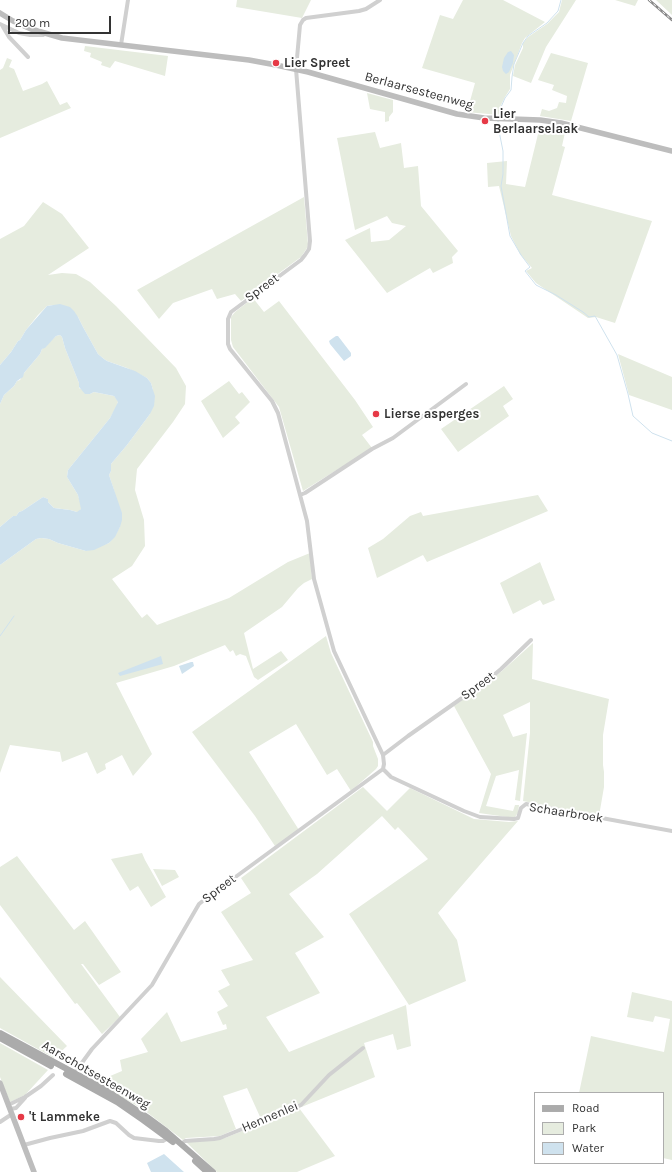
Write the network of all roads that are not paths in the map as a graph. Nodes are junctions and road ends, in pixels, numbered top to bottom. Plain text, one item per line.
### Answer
1 (128, 0) edge
2 (380, 0) edge
3 (0, 13) edge
4 (1, 25) edge
5 (45, 34) junction
6 (121, 45) junction
7 (28, 57) dead end
8 (296, 69) junction
9 (672, 152) edge
10 (466, 384) dead end
11 (300, 495) junction
12 (531, 640) dead end
13 (383, 755) junction
14 (383, 769) junction
15 (672, 831) edge
16 (0, 1033) edge
17 (0, 1038) edge
18 (363, 1048) dead end
19 (53, 1075) dead end
20 (73, 1075) junction
21 (0, 1083) edge
22 (10, 1109) junction
23 (0, 1122) edge
24 (168, 1138) junction
25 (181, 1144) junction
26 (24, 1145) junction
27 (34, 1172) edge
28 (207, 1172) edge
29 (213, 1172) edge

1 - 6 street
2 - 8 street, Spreet
3 - 5 street, Berlaarsesteenweg
4 - 5 street, Berlaarsesteenweg
4 - 7 street, Berlaarsesteenweg
5 - 6 street, Berlaarsesteenweg
6 - 8 street, Berlaarsesteenweg
8 - 9 street, Berlaarsesteenweg
8 - 11 street, Spreet
10 - 11 street
11 - 13 street, Spreet
12 - 13 street, Spreet
13 - 14 street, Spreet
14 - 15 street, Schaarbroek
14 - 20 street, Spreet
16 - 20 main road, Aarschotsesteenweg
17 - 20 main road, Aarschotsesteenweg
18 - 25 street, Hennenlei
19 - 22 street
20 - 24 main road, Aarschotsesteenweg
20 - 25 main road, Aarschotsesteenweg
21 - 22 street
22 - 23 street
22 - 26 street
24 - 26 street
24 - 28 main road, Aarschotsesteenweg
25 - 29 main road, Aarschotsesteenweg
26 - 27 street

